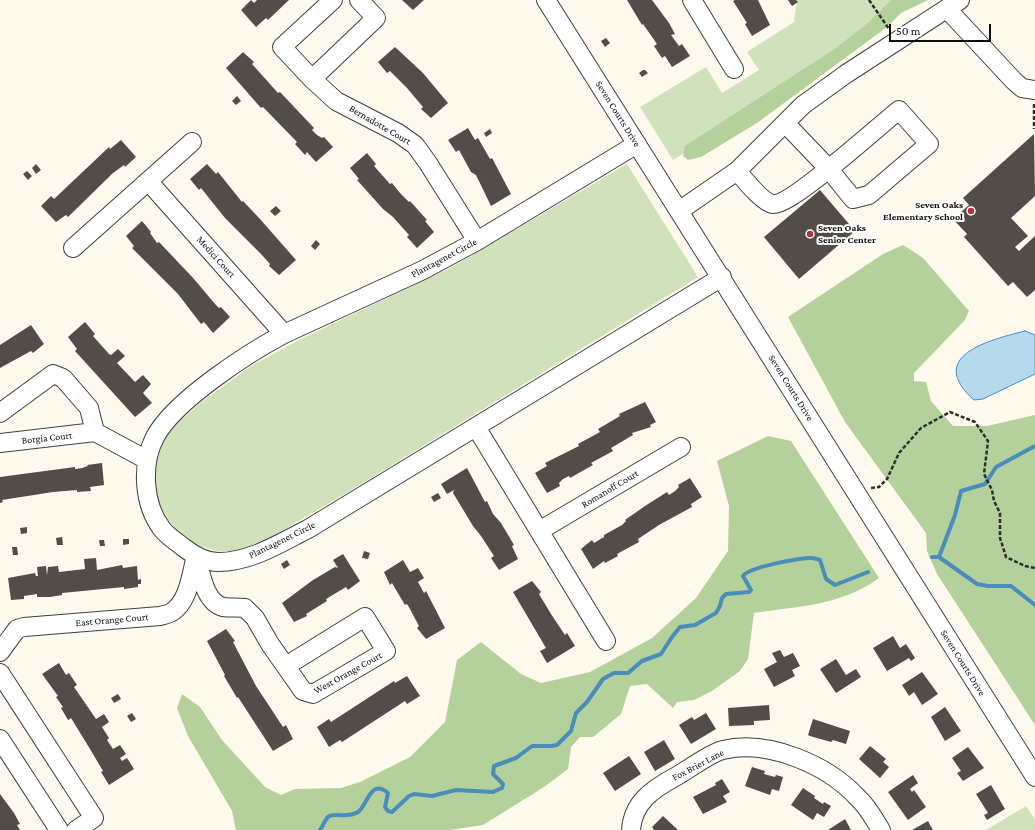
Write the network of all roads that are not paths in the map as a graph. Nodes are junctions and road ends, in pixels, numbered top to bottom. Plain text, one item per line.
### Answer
1 (333, 0) edge
2 (359, 0) edge
3 (546, 0) edge
4 (692, 0) edge
5 (954, 4) edge
6 (734, 68) dead end
7 (312, 79) junction
8 (1034, 96) edge
9 (785, 123) junction
10 (192, 142) dead end
11 (638, 144) junction
12 (828, 168) junction
13 (737, 171) junction
14 (148, 180) junction
15 (679, 211) junction
16 (477, 241) junction
17 (73, 248) dead end
18 (722, 277) junction
19 (284, 334) junction
20 (0, 413) edge
21 (476, 427) junction
22 (95, 432) junction
23 (0, 443) edge
24 (681, 447) dead end
25 (146, 460) junction
26 (539, 531) junction
27 (196, 556) junction
28 (606, 640) dead end
29 (0, 652) edge
30 (286, 666) junction
31 (0, 673) edge
32 (0, 739) edge
33 (1035, 777) edge
34 (59, 830) edge
35 (76, 830) edge
36 (631, 830) edge
37 (881, 830) edge

1 - 7 street, Bernadotte Court
2 - 7 street
3 - 11 street, Seven Courts Drive
4 - 6 street
5 - 8 street
5 - 9 street
7 - 16 street, Bernadotte Court
9 - 12 street
9 - 13 street
10 - 14 street
11 - 15 street, Seven Courts Drive
11 - 16 street, Plantagenet Circle
12 - 12 street
12 - 13 street
13 - 15 street
14 - 17 street
14 - 19 street, Medici Court
15 - 18 street, Seven Courts Drive
16 - 19 street, Plantagenet Circle
18 - 21 street, Plantagenet Circle
18 - 33 street, Seven Courts Drive
19 - 25 street, Plantagenet Circle
20 - 22 street
21 - 26 street
21 - 27 street, Plantagenet Circle
22 - 23 street, Borgia Court
22 - 25 street
24 - 26 street, Romanoff Court
25 - 27 street, Plantagenet Circle
26 - 28 street
27 - 29 street, East Orange Court
27 - 30 street, West Orange Court
30 - 30 street, West Orange Court
31 - 35 street
32 - 34 street
36 - 37 street, Fox Brier Lane

